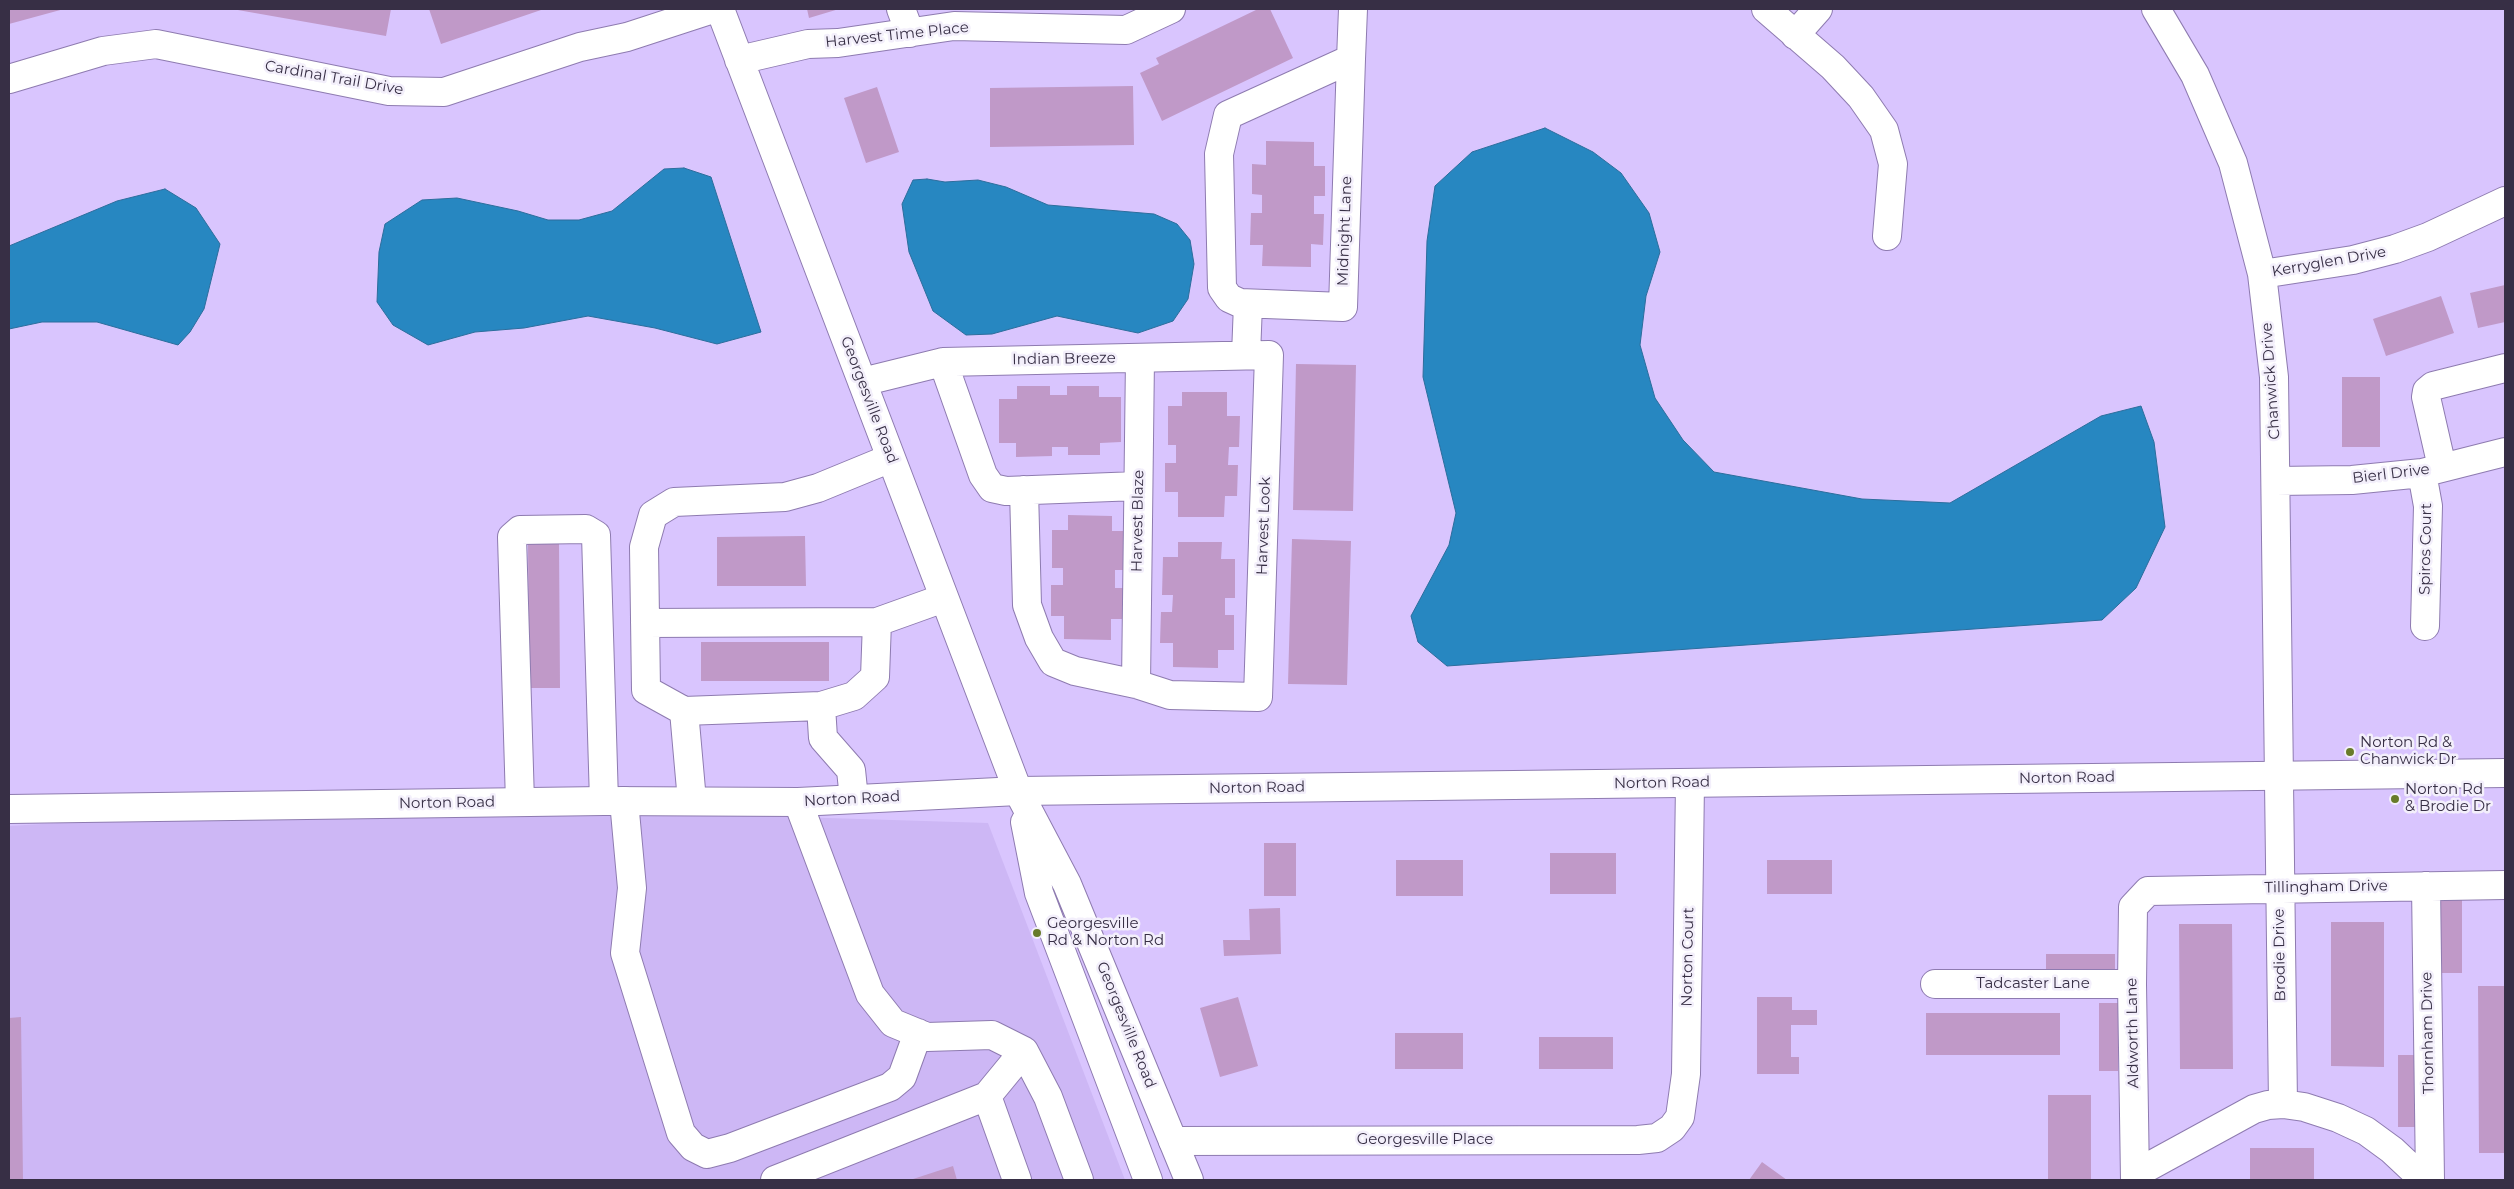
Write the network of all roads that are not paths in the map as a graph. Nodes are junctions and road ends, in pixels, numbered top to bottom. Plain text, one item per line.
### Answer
1 (713, 9) edge
2 (720, 9) edge
3 (1171, 9) edge
4 (1353, 9) edge
5 (1766, 9) edge
6 (1818, 9) edge
7 (2156, 9) edge
8 (954, 17) edge
9 (640, 20) edge
10 (906, 21) edge
11 (1796, 35) junction
12 (1351, 59) junction
13 (739, 60) junction
14 (9, 79) edge
15 (2505, 201) edge
16 (1887, 236) dead end
17 (2262, 274) junction
18 (1248, 304) junction
19 (1258, 355) junction
20 (1140, 358) junction
21 (943, 362) junction
22 (2505, 368) edge
23 (862, 382) junction
24 (2505, 452) edge
25 (891, 458) junction
26 (2432, 470) junction
27 (2276, 481) junction
28 (1138, 486) junction
29 (1024, 490) junction
30 (944, 598) junction
31 (877, 622) junction
32 (645, 623) junction
33 (2425, 626) dead end
34 (1136, 684) junction
35 (821, 706) junction
36 (684, 711) junction
37 (2505, 773) edge
38 (2278, 775) junction
39 (1690, 783) junction
40 (1018, 791) junction
41 (854, 799) junction
42 (614, 801) junction
43 (692, 801) junction
44 (520, 802) junction
45 (798, 802) junction
46 (9, 809) edge
47 (2505, 885) edge
48 (2426, 886) junction
49 (2278, 887) junction
50 (2148, 891) joint
51 (1935, 984) dead end
52 (2132, 984) junction
53 (918, 1033) junction
54 (1024, 1051) junction
55 (987, 1096) junction
56 (2283, 1104) junction
57 (1672, 1128) joint
58 (1173, 1141) junction
59 (2135, 1177) edge
60 (775, 1180) edge
61 (1017, 1180) edge
62 (1079, 1180) edge
63 (1148, 1180) edge
64 (1189, 1180) edge
65 (2424, 1180) edge
66 (2430, 1180) edge

1 - 9 street, Cardinal Trail Drive
2 - 13 street, Georgesville Road
3 - 8 street, Harvest Time Place
4 - 12 street, Midnight Lane
5 - 11 street
6 - 11 street
7 - 17 street, Chanwick Drive
8 - 10 street, Harvest Time Place
9 - 14 street, Cardinal Trail Drive
10 - 13 street, Harvest Time Place
11 - 16 street
12 - 18 street, Midnight Lane
12 - 18 street, Midnight Lane
13 - 23 street, Georgesville Road
15 - 17 street, Kerryglen Drive
17 - 27 street, Chanwick Drive
18 - 19 street
19 - 20 street, Indian Breeze
19 - 34 street, Harvest Look
20 - 21 street, Indian Breeze
20 - 28 street, Harvest Blaze
21 - 23 street, Indian Breeze
21 - 29 street
22 - 26 street, Spiros Court
23 - 25 street, Georgesville Road
24 - 26 street, Bierl Drive
25 - 30 street, Georgesville Road
25 - 32 street
26 - 27 street, Bierl Drive
26 - 33 street, Spiros Court
27 - 38 street, Chanwick Drive
28 - 29 street
28 - 34 street, Harvest Blaze
29 - 34 street
30 - 31 street
30 - 40 street, Georgesville Road
31 - 32 street
31 - 35 street
32 - 36 street
35 - 36 street
35 - 41 street
36 - 43 street
37 - 38 street, Norton Road
38 - 39 street, Norton Road
38 - 49 street, Brodie Drive
39 - 40 street, Norton Road
39 - 57 street, Norton Court
40 - 41 street, Norton Road
40 - 58 street, Georgesville Road
40 - 63 street, Georgesville Road
41 - 45 street, Norton Road
42 - 43 street, Norton Road
42 - 44 street, Norton Road
42 - 44 street
42 - 53 street
43 - 45 street, Norton Road
44 - 46 street, Norton Road
45 - 53 street
47 - 48 street, Tillingham Drive
48 - 49 street, Tillingham Drive
48 - 66 street, Thornham Drive
49 - 50 street, Tillingham Drive
49 - 56 street, Brodie Drive
50 - 52 street, Aldworth Lane
51 - 52 street, Tadcaster Lane
52 - 59 street, Aldworth Lane
53 - 54 street
54 - 55 street
54 - 62 street
55 - 60 street
55 - 61 street
56 - 59 street
56 - 65 street
57 - 58 street, Georgesville Place
58 - 64 street, Georgesville Road

